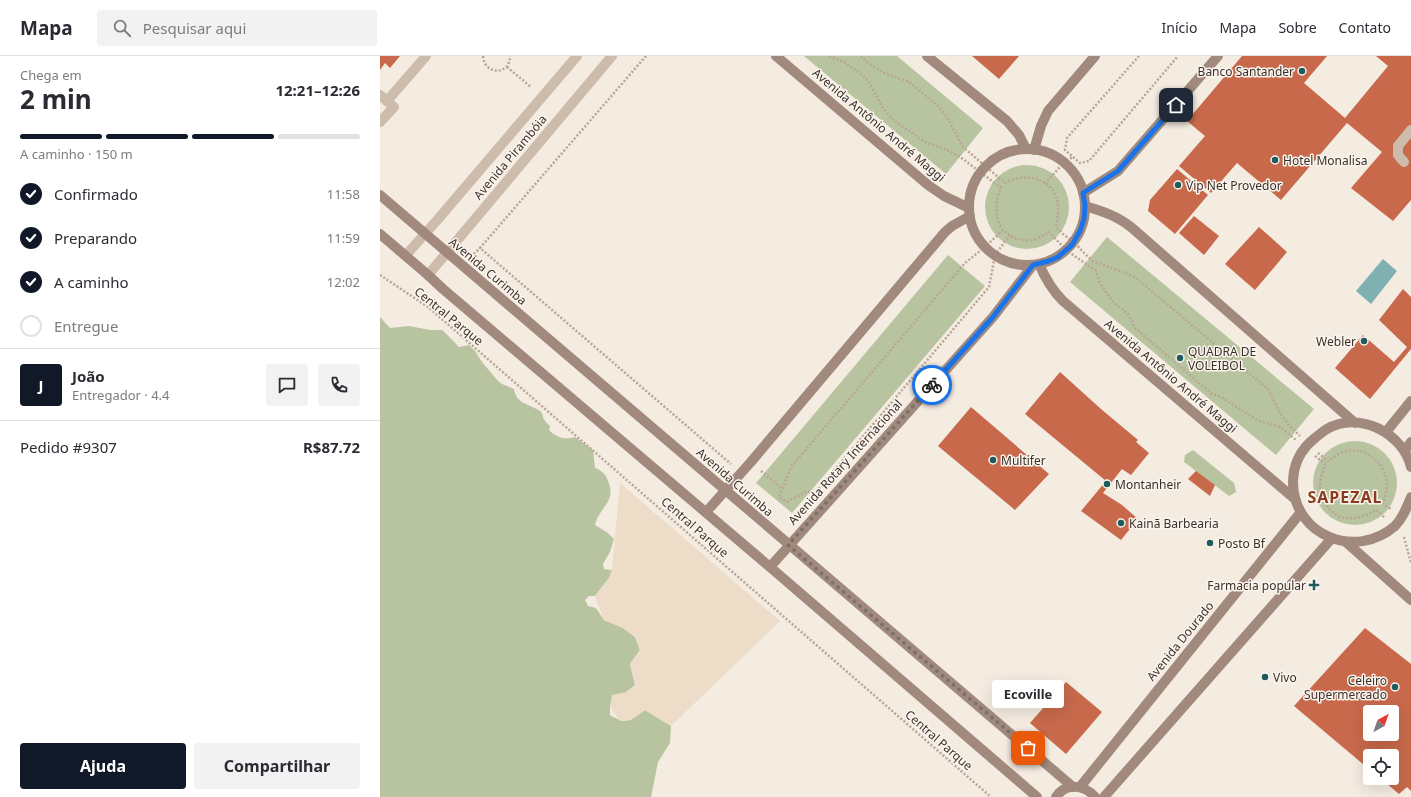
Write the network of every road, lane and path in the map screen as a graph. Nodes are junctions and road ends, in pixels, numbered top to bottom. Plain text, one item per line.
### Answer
1 (426, 56) edge
2 (483, 56) edge
3 (510, 56) edge
4 (577, 56) edge
5 (612, 56) edge
6 (646, 56) edge
7 (776, 56) edge
8 (829, 56) edge
9 (861, 56) edge
10 (927, 56) edge
11 (1095, 56) edge
12 (1139, 56) edge
13 (1178, 56) edge
14 (1218, 56) edge
15 (507, 66) junction
16 (536, 82) dead end
17 (384, 98) edge
18 (380, 122) edge
19 (1411, 130) edge
20 (1030, 150) junction
21 (1068, 160) junction
22 (1404, 162) dead end
23 (983, 170) junction
24 (1045, 184) junction
25 (1083, 193) junction
26 (380, 195) edge
27 (1085, 206) junction
28 (969, 212) junction
29 (1003, 230) junction
30 (380, 234) edge
31 (424, 234) junction
32 (1010, 235) junction
33 (1074, 242) junction
34 (985, 247) junction
35 (1066, 250) junction
36 (446, 253) junction
37 (406, 255) junction
38 (995, 256) junction
39 (1036, 265) junction
40 (428, 275) junction
41 (381, 276) edge
42 (1411, 401) edge
43 (1355, 423) junction
44 (1386, 432) junction
45 (1411, 442) edge
46 (1307, 445) junction
47 (1404, 450) junction
48 (732, 464) dead end
49 (1411, 468) edge
50 (724, 490) junction
51 (1411, 497) edge
52 (1296, 500) junction
53 (706, 512) junction
54 (1301, 512) junction
55 (1399, 521) junction
56 (1332, 538) junction
57 (1346, 542) junction
58 (788, 545) junction
59 (1411, 563) edge
60 (770, 567) junction
61 (1411, 600) edge
62 (1076, 787) junction
63 (991, 797) edge
64 (1037, 797) edge
65 (1056, 797) edge
66 (1096, 797) edge
67 (1104, 797) edge

1 - 17 street
2 - 15 path
3 - 15 path
4 - 31 street, Avenida Pirambóia
5 - 36 street, Avenida Pirambóia
6 - 48 path
7 - 28 street, Avenida Antônio André Maggi
8 - 23 path
9 - 23 path
10 - 20 street
11 - 20 street
12 - 21 path
13 - 21 path
14 - 25 street
15 - 16 path
17 - 18 street
19 - 22 street
20 - 21 street
20 - 23 street
21 - 24 path
21 - 25 street
23 - 24 path
23 - 28 street
23 - 29 path
24 - 33 path
25 - 27 street
26 - 31 street, Avenida Curimba
27 - 33 street
27 - 43 street
28 - 34 street
28 - 50 street
29 - 32 path
29 - 34 path
30 - 37 street
31 - 36 street, Avenida Curimba
31 - 37 street, Avenida Pirambóia
32 - 35 path
32 - 38 path
33 - 35 street
33 - 46 path
34 - 38 street
34 - 38 path
35 - 39 street
35 - 46 path
36 - 40 street, Avenida Pirambóia
36 - 50 street, Avenida Curimba
37 - 40 street
38 - 39 street
39 - 52 street, Avenida Antônio André Maggi
39 - 58 street, Avenida Rotary Internacional
40 - 53 street
41 - 63 path, Central Parque
42 - 44 street
43 - 44 street, Avenida Antônio André Maggi
43 - 46 street, Avenida Antônio André Maggi
44 - 47 street, Avenida Antônio André Maggi
45 - 47 street
46 - 52 street, Avenida Antônio André Maggi
46 - 55 path
46 - 55 path
47 - 49 street, Avenida Antônio André Maggi
50 - 53 street
50 - 58 street, Avenida Curimba
51 - 55 street, Avenida Antônio André Maggi
52 - 54 street, Avenida Antônio André Maggi
53 - 60 street
54 - 56 street, Avenida Antônio André Maggi
54 - 62 street, Avenida Dourado
55 - 57 street, Avenida Antônio André Maggi
55 - 59 path
56 - 57 street, Avenida Antônio André Maggi
56 - 67 street
57 - 61 street, Avenida Antônio André Maggi
58 - 60 street, Avenida Rotary Internacional
58 - 62 street, Avenida Curimba
60 - 64 street
62 - 65 street
62 - 66 street, Avenida Curimba

